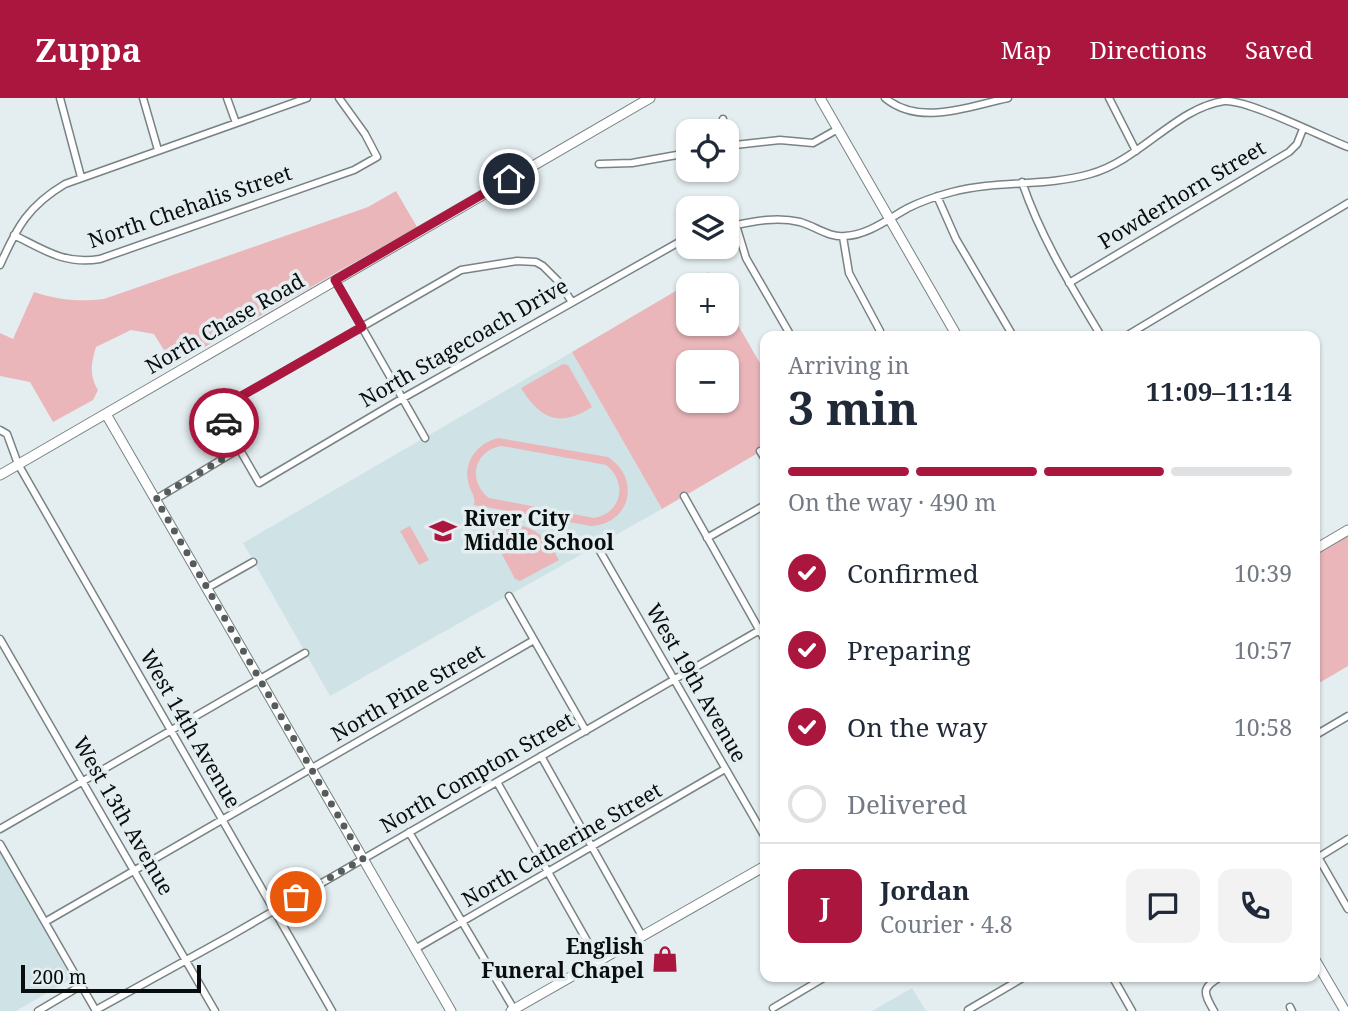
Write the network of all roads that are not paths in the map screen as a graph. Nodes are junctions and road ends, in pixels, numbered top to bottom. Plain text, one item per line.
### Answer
1 (60, 98) edge
2 (143, 98) edge
3 (227, 98) edge
4 (307, 98) edge
5 (339, 98) edge
6 (650, 98) edge
7 (820, 98) edge
8 (885, 98) edge
9 (1008, 98) edge
10 (1109, 98) edge
11 (1253, 98) edge
12 (1250, 106) junction
13 (236, 123) junction
14 (838, 129) junction
15 (1303, 129) junction
16 (739, 143) edge
17 (1348, 148) edge
18 (158, 150) junction
19 (1136, 151) junction
20 (676, 155) edge
21 (599, 164) dead end
22 (81, 177) junction
23 (1022, 182) junction
24 (937, 196) junction
25 (1348, 203) edge
26 (890, 218) junction
27 (739, 225) edge
28 (14, 235) junction
29 (739, 235) edge
30 (843, 237) junction
31 (676, 244) edge
32 (0, 265) edge
33 (335, 280) junction
34 (1069, 283) junction
35 (572, 302) junction
36 (362, 327) junction
37 (788, 331) edge
38 (880, 331) dead end
39 (954, 331) edge
40 (1010, 331) edge
41 (1098, 331) edge
42 (1134, 331) edge
43 (403, 398) junction
44 (106, 414) junction
45 (0, 430) edge
46 (425, 438) dead end
47 (239, 449) junction
48 (18, 464) junction
49 (0, 475) edge
50 (684, 496) dead end
51 (156, 499) junction
52 (760, 508) edge
53 (1348, 530) edge
54 (707, 538) junction
55 (597, 546) dead end
56 (1320, 546) edge
57 (253, 562) dead end
58 (207, 589) junction
59 (509, 596) dead end
60 (760, 625) edge
61 (760, 629) edge
62 (0, 639) edge
63 (534, 640) junction
64 (305, 653) dead end
65 (260, 679) junction
66 (674, 680) junction
67 (1348, 716) edge
68 (170, 730) junction
69 (586, 731) junction
70 (1320, 732) edge
71 (541, 756) junction
72 (312, 769) junction
73 (725, 769) junction
74 (82, 782) junction
75 (497, 782) junction
76 (222, 820) junction
77 (760, 828) edge
78 (0, 829) edge
79 (410, 832) junction
80 (1348, 839) edge
81 (0, 844) edge
82 (592, 848) junction
83 (1320, 857) edge
84 (363, 859) junction
85 (1320, 864) edge
86 (760, 869) edge
87 (134, 870) junction
88 (548, 873) junction
89 (1348, 909) edge
90 (274, 910) junction
91 (45, 922) junction
92 (464, 922) junction
93 (642, 936) junction
94 (415, 949) junction
95 (186, 960) junction
96 (599, 962) junction
97 (1320, 968) edge
98 (817, 982) edge
99 (1016, 982) edge
100 (1117, 982) edge
101 (1213, 982) edge
102 (82, 985) junction
103 (773, 1008) dead end
104 (513, 1010) edge
105 (968, 1010) edge
106 (38, 1011) edge
107 (96, 1011) edge
108 (215, 1011) edge
109 (332, 1011) edge
110 (451, 1011) edge
111 (1132, 1011) edge
112 (1214, 1011) edge
113 (1345, 1011) edge

1 - 22 street
2 - 18 street
3 - 13 street
4 - 13 street
5 - 28 street, North Chehalis Street
6 - 33 street, North Chase Road
7 - 14 street
8 - 9 street
10 - 19 street
11 - 12 street
12 - 15 street
12 - 19 street
13 - 18 street
14 - 16 street
14 - 26 street
15 - 17 street
15 - 34 street, Powderhorn Street
18 - 22 street
19 - 23 street
20 - 21 street
22 - 28 street
23 - 24 street
23 - 34 street
24 - 26 street
24 - 40 street
25 - 42 street
26 - 30 street
26 - 39 street
27 - 30 street
28 - 32 street
29 - 37 street
30 - 38 street
31 - 35 street, North Stagecoach Drive
33 - 36 street
33 - 44 street, North Chase Road
34 - 41 street
35 - 36 street
35 - 43 street, North Stagecoach Drive
36 - 43 street
36 - 47 street
43 - 46 street
43 - 47 street, North Stagecoach Drive
44 - 48 street, North Chase Road
44 - 51 street
45 - 48 street, West 14th Avenue
47 - 51 street
48 - 49 street, North Chase Road
48 - 68 street, West 14th Avenue
50 - 54 street
51 - 58 street
52 - 54 street
53 - 56 street
54 - 60 street
55 - 66 street, West 19th Avenue
57 - 58 street
58 - 65 street
59 - 63 street
61 - 66 street, North Compton Street
62 - 74 street, West 13th Avenue
63 - 69 street
63 - 72 street, North Pine Street
64 - 65 street
65 - 68 street
65 - 72 street
66 - 69 street, North Compton Street
66 - 73 street, West 19th Avenue
67 - 70 street
68 - 74 street
68 - 76 street, West 14th Avenue
69 - 71 street, North Compton Street
71 - 75 street, North Compton Street
71 - 82 street
72 - 76 street, North Pine Street
72 - 84 street
73 - 77 street, West 19th Avenue
73 - 82 street, North Catherine Street
74 - 78 street
74 - 87 street, West 13th Avenue
75 - 79 street, North Compton Street
75 - 88 street
76 - 87 street, North Pine Street
76 - 90 street, West 14th Avenue
79 - 84 street, North Compton Street
79 - 92 street
80 - 83 street
81 - 91 street
82 - 88 street, North Catherine Street
82 - 93 street
84 - 90 street, North Compton Street
84 - 94 street
85 - 89 street
86 - 93 street
87 - 91 street, North Pine Street
87 - 95 street, West 13th Avenue
88 - 92 street, North Catherine Street
88 - 96 street
90 - 95 street, North Compton Street
90 - 109 street, West 14th Avenue
91 - 102 street
92 - 94 street, North Catherine Street
92 - 104 street
93 - 96 street
94 - 110 street
95 - 107 street, North Compton Street
95 - 108 street, West 13th Avenue
96 - 104 street
97 - 113 street
98 - 103 street
99 - 105 street
100 - 111 street
101 - 112 street
102 - 106 street
102 - 107 street

